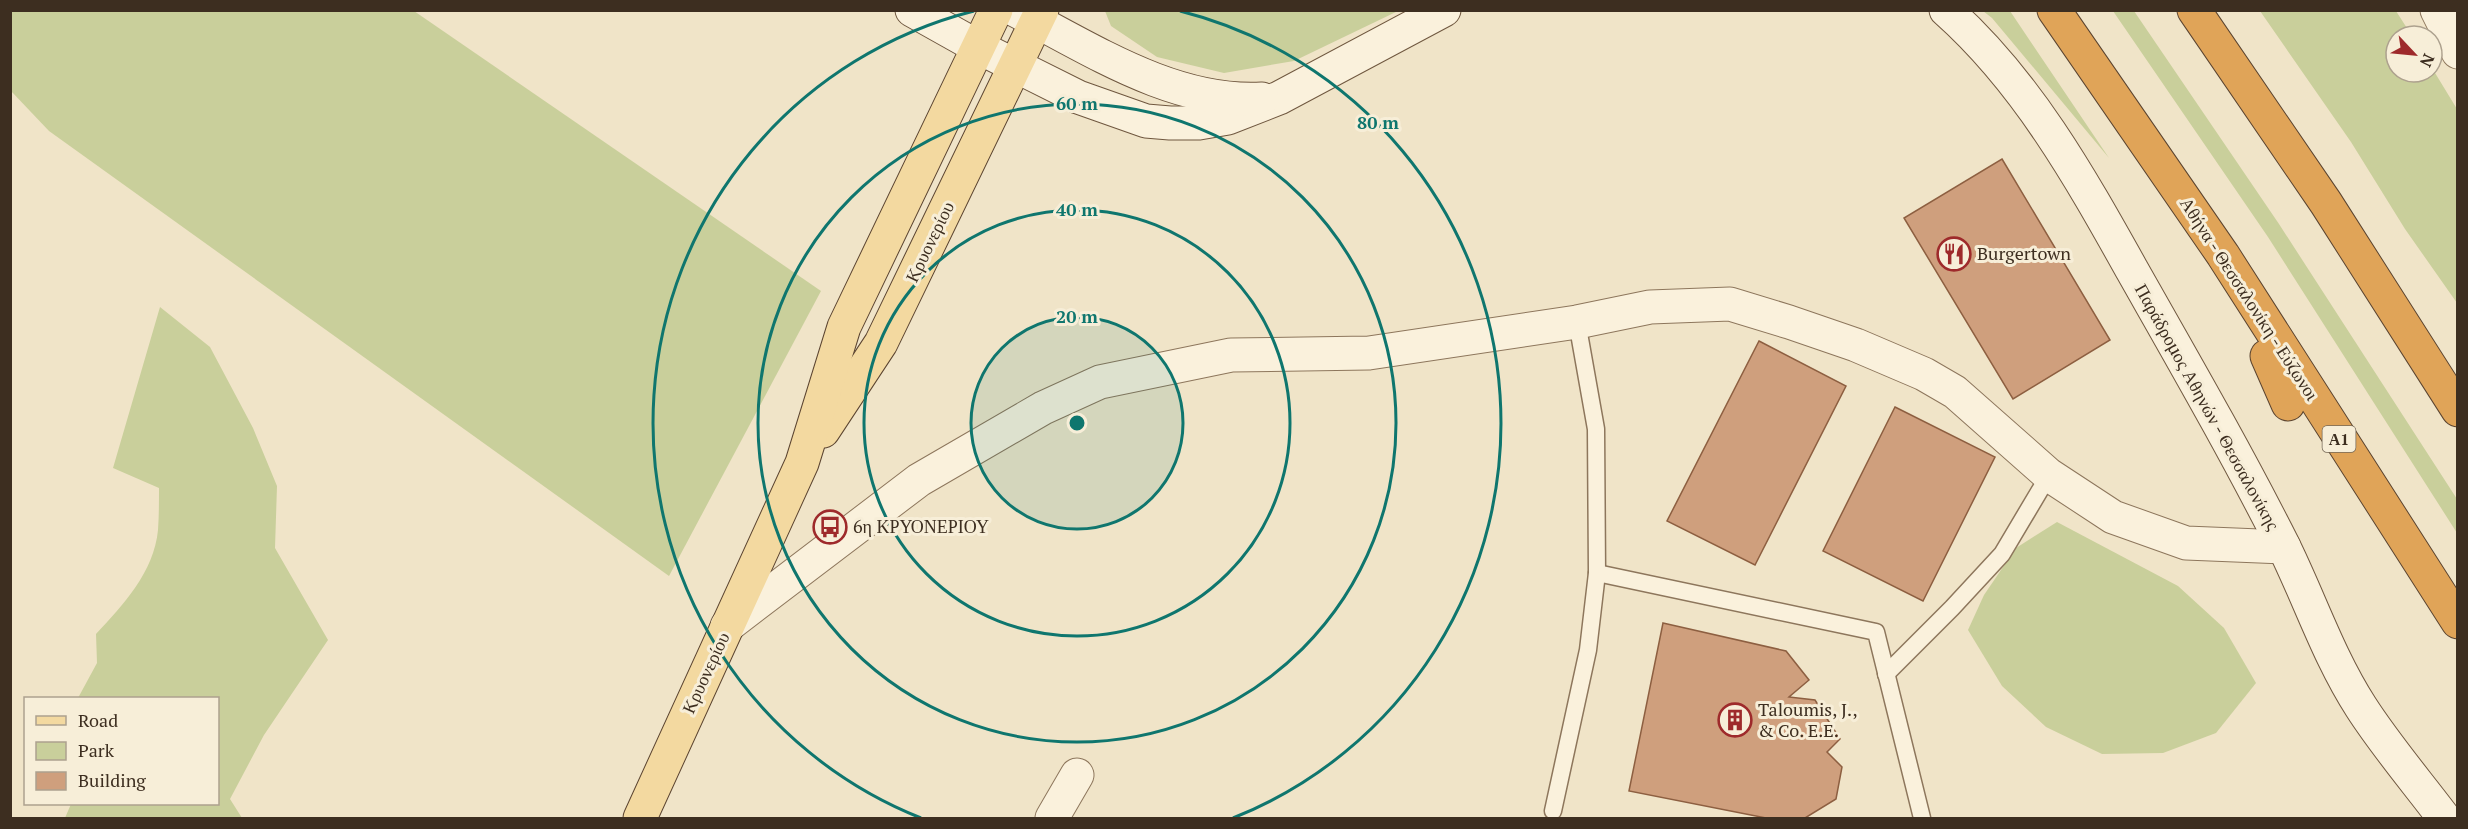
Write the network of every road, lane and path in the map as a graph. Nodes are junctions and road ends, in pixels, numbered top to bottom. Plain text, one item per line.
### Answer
1 (912, 10) edge
2 (996, 10) edge
3 (1444, 10) edge
4 (1946, 10) edge
5 (2054, 10) edge
6 (2194, 10) edge
7 (2437, 10) edge
8 (1031, 14) edge
9 (978, 47) junction
10 (2457, 52) edge
11 (1015, 66) junction
12 (1279, 98) junction
13 (2223, 255) junction
14 (1577, 322) junction
15 (2404, 327) junction
16 (2457, 385) edge
17 (2288, 404) dead end
18 (2457, 410) edge
19 (802, 463) junction
20 (2049, 475) junction
21 (2284, 547) junction
22 (1597, 573) junction
23 (2457, 622) edge
24 (727, 626) junction
25 (1886, 674) junction
26 (1077, 775) dead end
27 (1553, 811) dead end
28 (640, 819) edge
29 (1052, 819) edge
30 (1922, 819) edge
31 (2444, 819) edge

1 - 9 main road
2 - 9 main road, Κρυονερίου
3 - 12 main road
4 - 21 main road, Παράδρομος Αθηνών - Θεσσαλονίκης
5 - 13 highway, Αθήνα - Θεσσαλονίκη - Εύζωνοι / Α1
6 - 15 highway
7 - 10 main road
8 - 11 main road, Κρυονερίου
8 - 12 main road
9 - 11 main road
9 - 19 main road, Κρυονερίου
11 - 12 main road
11 - 19 main road, Κρυονερίου
13 - 17 highway
13 - 23 highway, Αθήνα - Θεσσαλονίκη - Εύζωνοι / Α1
14 - 20 main road
14 - 22 lane
14 - 24 main road
15 - 16 highway
15 - 18 highway
19 - 24 main road, Κρυονερίου
20 - 21 main road
20 - 25 lane
21 - 31 main road, Παράδρομος Αθηνών - Θεσσαλονίκης
22 - 25 lane
22 - 27 lane
24 - 28 main road, Κρυονερίου
25 - 30 lane
26 - 29 main road

